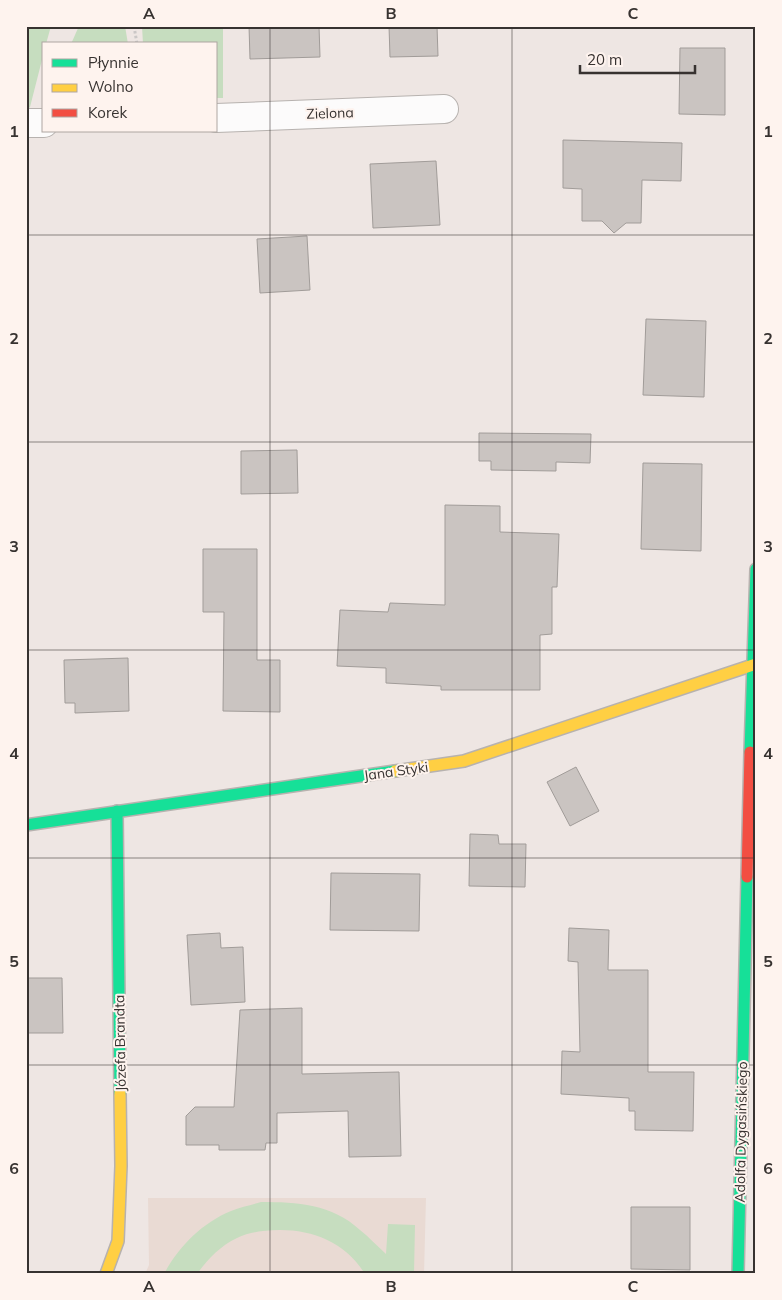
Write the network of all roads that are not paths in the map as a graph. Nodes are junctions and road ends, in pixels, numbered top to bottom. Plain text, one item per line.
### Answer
1 (444, 109) dead end
2 (218, 118) edge
3 (42, 123) edge
4 (26, 124) edge
5 (756, 570) edge
6 (754, 664) edge
7 (117, 810) junction
8 (26, 824) edge
9 (106, 1274) edge
10 (738, 1274) edge

1 - 2 street, Zielona
3 - 4 street
5 - 6 street, Adolfa Dygasińskiego
6 - 7 street, Jana Styki
6 - 10 street, Adolfa Dygasińskiego
7 - 8 street, Jana Styki
7 - 9 street, Józefa Brandta

